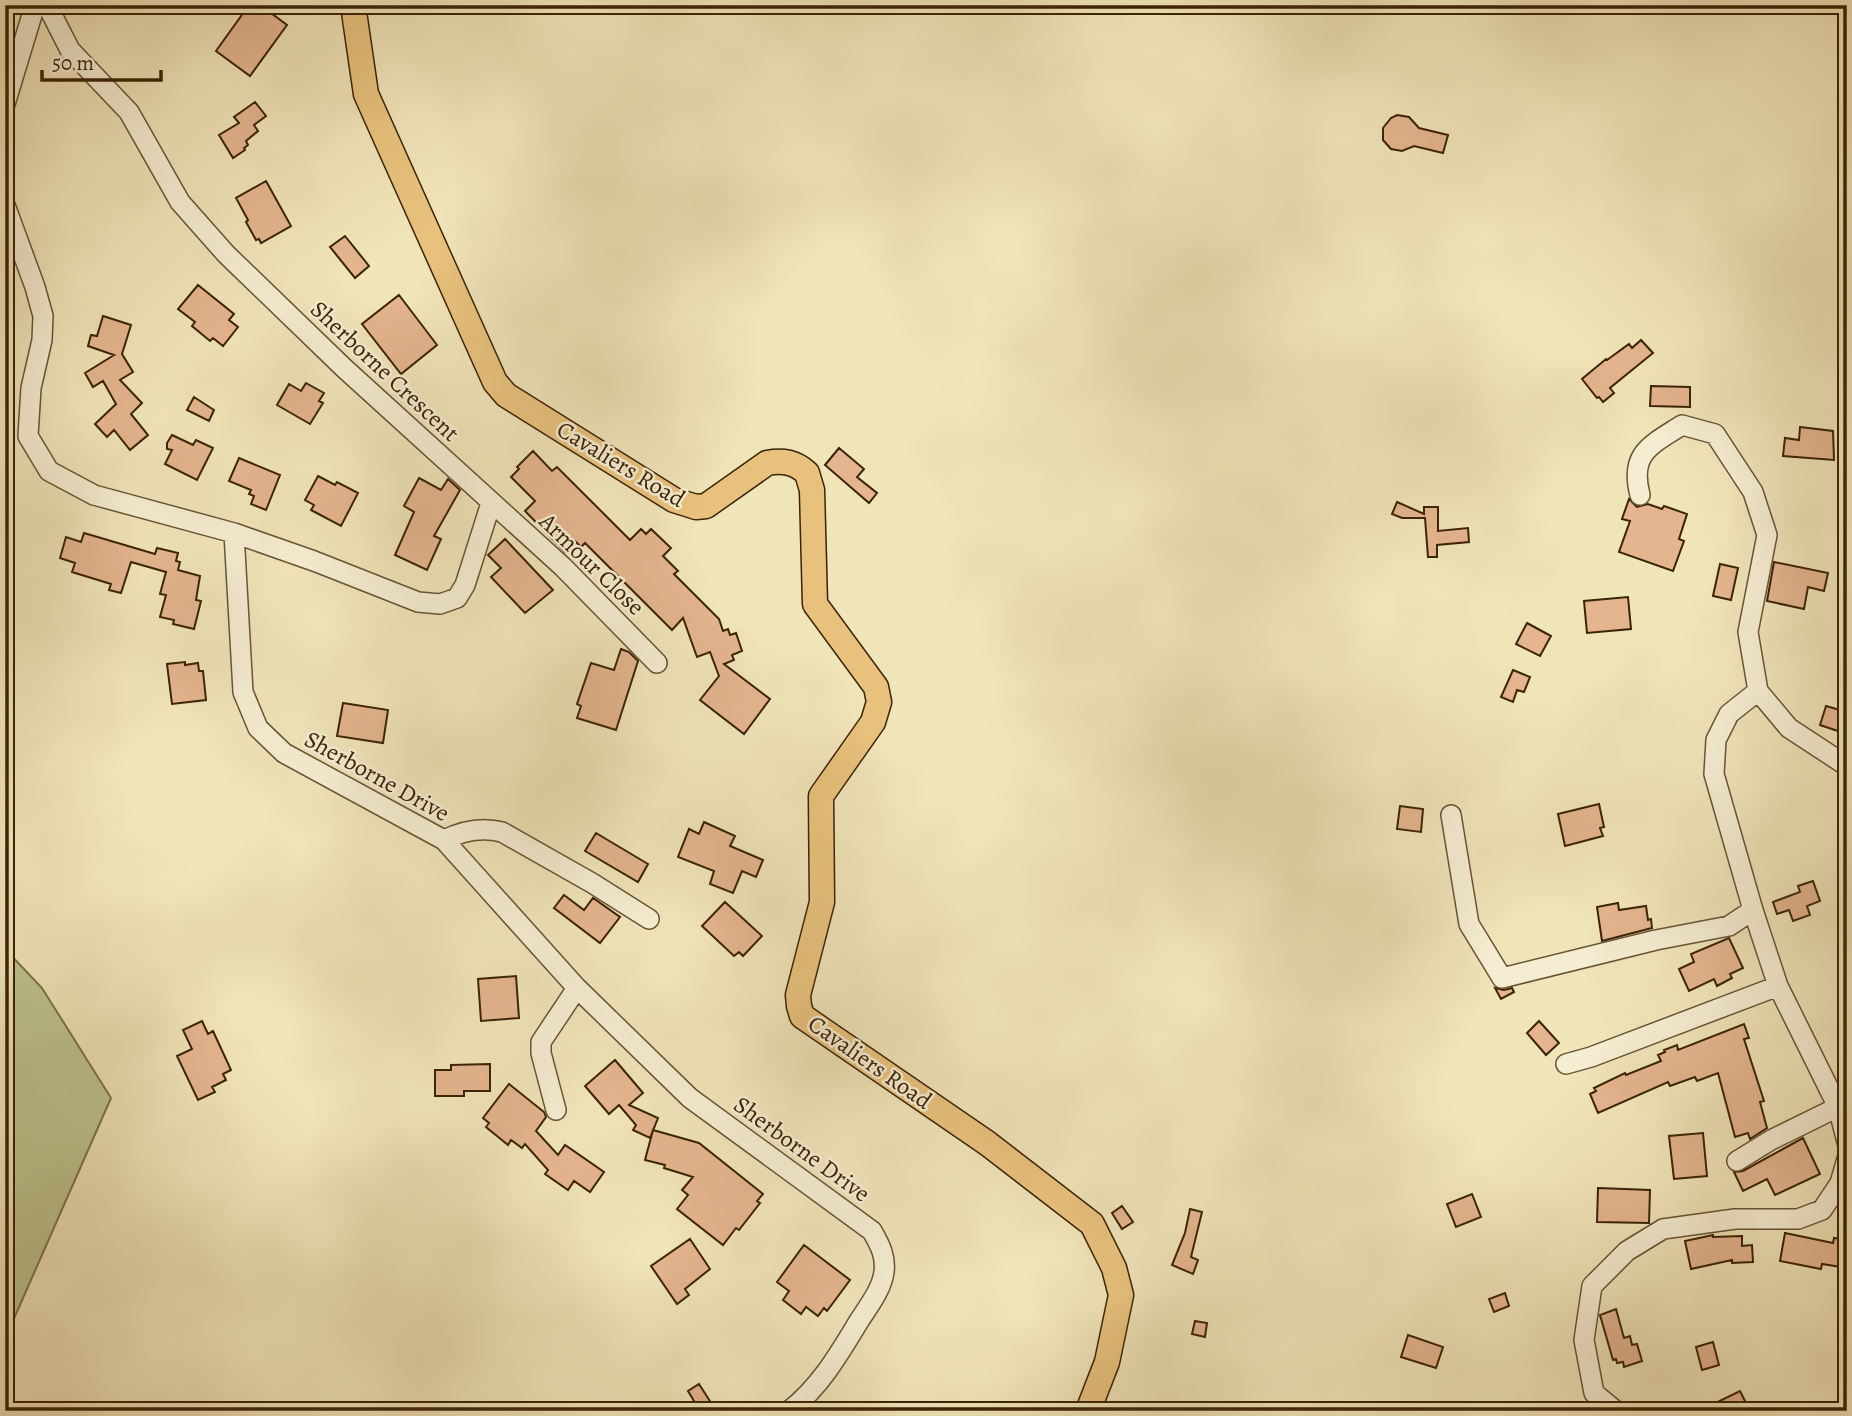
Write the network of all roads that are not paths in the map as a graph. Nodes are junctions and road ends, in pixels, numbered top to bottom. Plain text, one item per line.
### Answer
1 (36, 5) edge
2 (47, 5) edge
3 (353, 5) edge
4 (5, 103) edge
5 (5, 205) edge
6 (1640, 495) dead end
7 (491, 503) junction
8 (234, 533) junction
9 (657, 663) dead end
10 (1758, 691) junction
11 (1847, 766) edge
12 (1451, 815) dead end
13 (444, 840) junction
14 (1753, 910) junction
15 (649, 919) dead end
16 (1778, 986) junction
17 (577, 988) junction
18 (1566, 1064) dead end
19 (1838, 1108) junction
20 (556, 1110) dead end
21 (1847, 1142) edge
22 (1847, 1159) edge
23 (1737, 1161) dead end
24 (789, 1411) edge
25 (1088, 1411) edge
26 (1616, 1411) edge

1 - 4 street
2 - 7 street, Sherborne Crescent
3 - 25 main road, Cavaliers Road
5 - 8 street
6 - 10 street
7 - 8 street
7 - 9 street, Armour Close
8 - 13 street, Sherborne Drive
10 - 11 street
10 - 14 street
12 - 14 street
13 - 15 street
13 - 17 street, Sherborne Drive
14 - 16 street
16 - 18 street
16 - 19 street
17 - 20 street
17 - 24 street, Sherborne Drive
19 - 21 street
19 - 23 street
22 - 26 street

